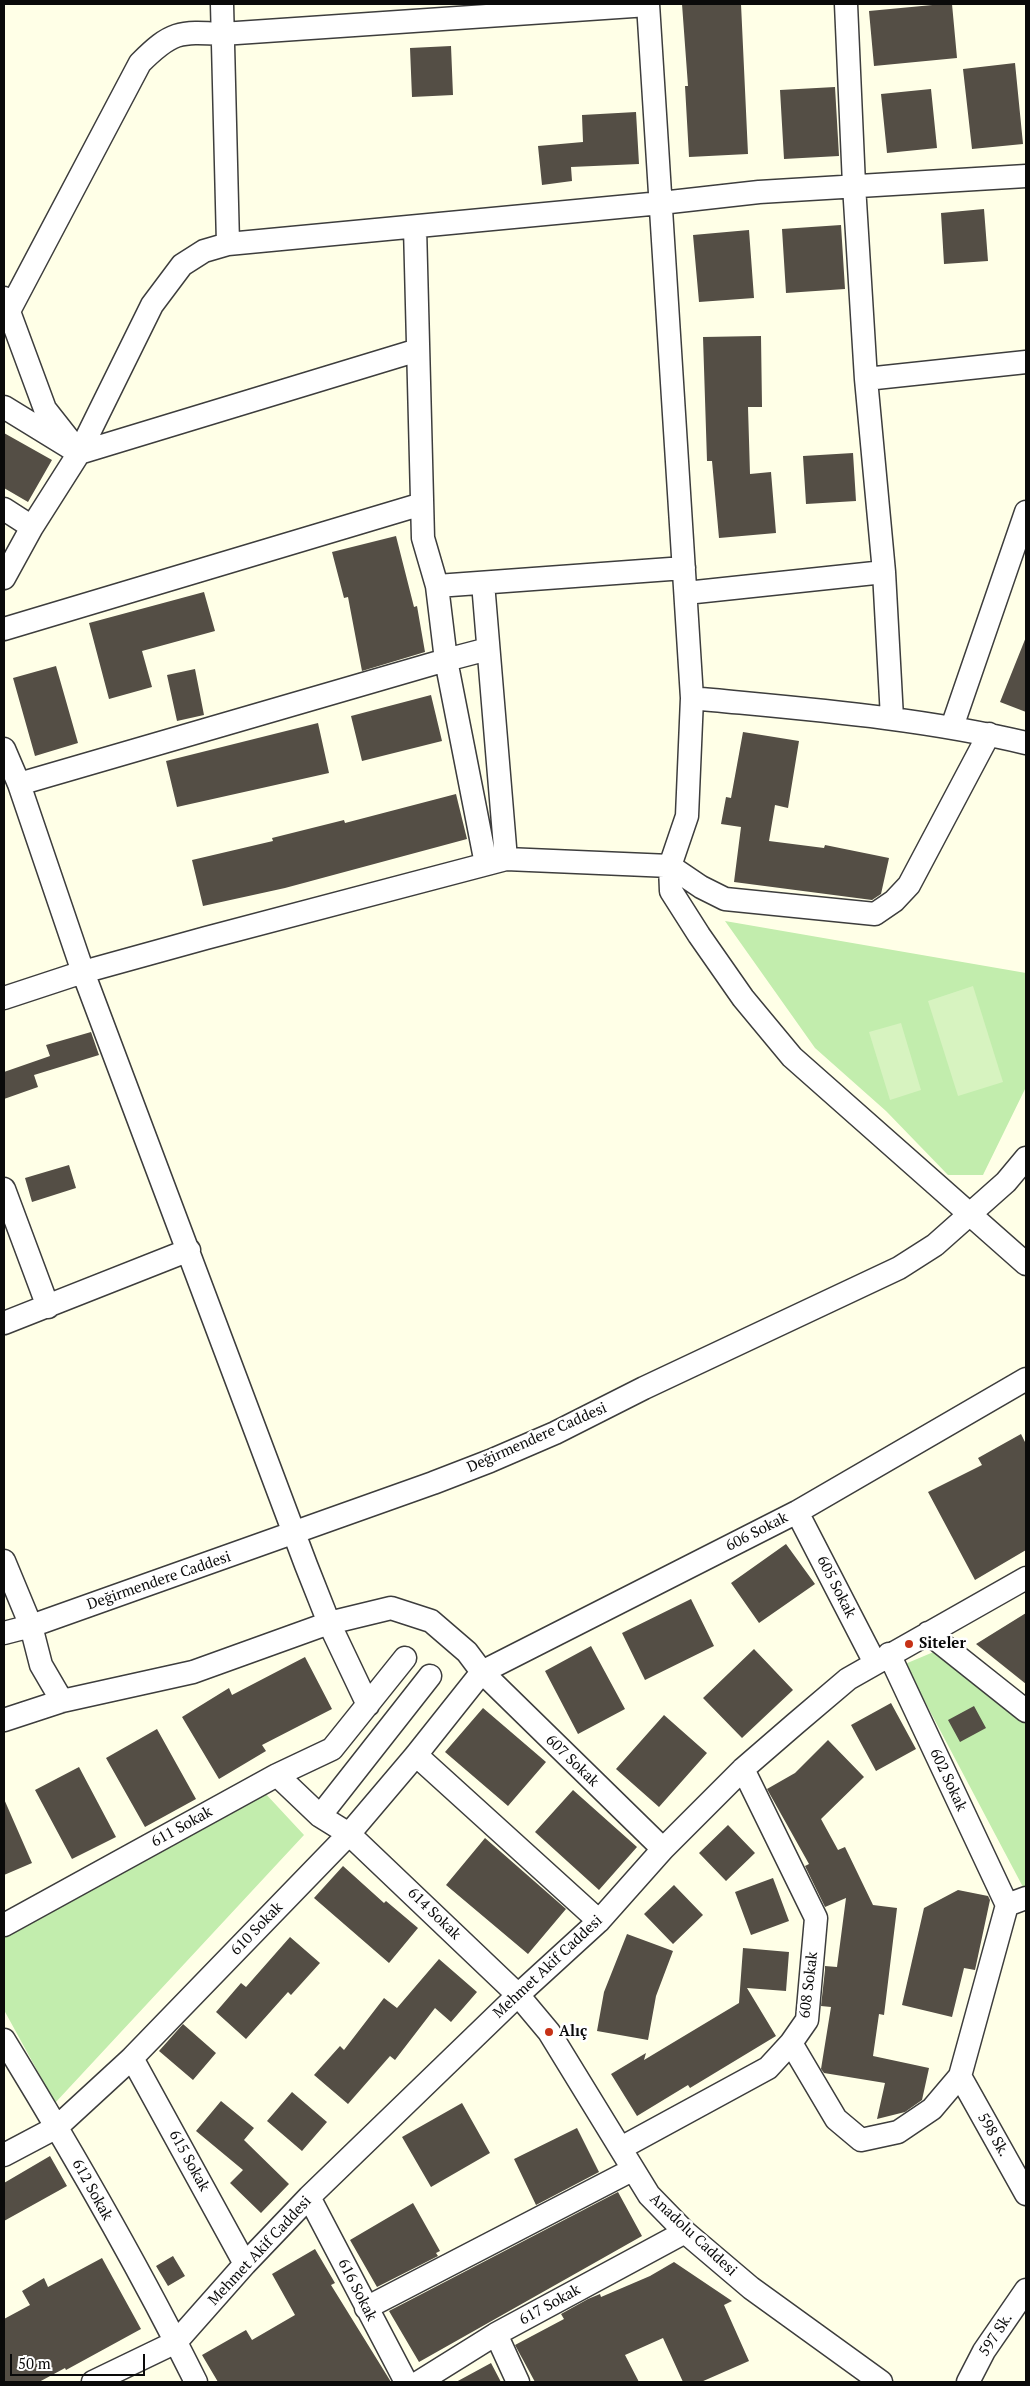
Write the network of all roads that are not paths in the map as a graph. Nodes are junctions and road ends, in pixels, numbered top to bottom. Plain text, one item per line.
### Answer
1 (222, 4) edge
2 (648, 4) edge
3 (846, 4) edge
4 (222, 34) junction
5 (1026, 176) edge
6 (854, 184) junction
7 (661, 203) junction
8 (415, 227) junction
9 (228, 244) junction
10 (6, 304) edge
11 (418, 350) junction
12 (1026, 362) edge
13 (866, 379) junction
14 (4, 407) edge
15 (79, 453) junction
16 (422, 504) junction
17 (4, 509) edge
18 (1026, 512) edge
19 (32, 526) junction
20 (684, 568) junction
21 (884, 572) junction
22 (4, 578) edge
23 (483, 583) junction
24 (436, 586) junction
25 (686, 593) junction
26 (4, 629) edge
27 (488, 650) junction
28 (446, 660) junction
29 (692, 698) junction
30 (892, 718) junction
31 (952, 727) junction
32 (989, 734) junction
33 (1026, 743) edge
34 (4, 749) edge
35 (19, 784) junction
36 (496, 862) junction
37 (670, 866) junction
38 (83, 972) junction
39 (4, 998) edge
40 (1026, 1158) edge
41 (4, 1189) edge
42 (968, 1213) junction
43 (189, 1250) junction
44 (1026, 1264) edge
45 (48, 1307) junction
46 (4, 1323) edge
47 (1026, 1379) edge
48 (797, 1512) junction
49 (294, 1533) junction
50 (4, 1561) edge
51 (1026, 1578) edge
52 (329, 1623) junction
53 (31, 1626) junction
54 (4, 1633) edge
55 (928, 1633) junction
56 (405, 1658) dead end
57 (882, 1659) junction
58 (482, 1672) junction
59 (430, 1676) dead end
60 (62, 1701) junction
61 (368, 1704) junction
62 (1026, 1711) edge
63 (4, 1720) edge
64 (416, 1755) junction
65 (743, 1769) junction
66 (277, 1775) junction
67 (320, 1816) junction
68 (349, 1834) junction
69 (663, 1849) junction
70 (1016, 1901) edge
71 (599, 1921) junction
72 (4, 1925) edge
73 (518, 1995) junction
74 (4, 2040) edge
75 (791, 2043) junction
76 (132, 2058) junction
77 (960, 2076) junction
78 (57, 2127) junction
79 (621, 2148) junction
80 (4, 2155) edge
81 (632, 2170) junction
82 (1026, 2194) edge
83 (310, 2197) junction
84 (685, 2232) junction
85 (245, 2264) junction
86 (1026, 2290) edge
87 (366, 2308) junction
88 (496, 2334) junction
89 (176, 2342) junction
90 (93, 2382) edge
91 (196, 2382) edge
92 (406, 2382) edge
93 (418, 2382) edge
94 (518, 2382) edge
95 (881, 2382) edge
96 (968, 2382) edge

1 - 4 street
2 - 4 street
2 - 7 street
3 - 6 street
4 - 9 street
4 - 10 street
5 - 6 street
6 - 7 street
6 - 13 street
7 - 8 street
7 - 20 street
8 - 9 street
8 - 11 street
9 - 15 street
10 - 15 street
11 - 15 street
11 - 16 street
12 - 13 street
13 - 21 street
14 - 15 street
15 - 19 street
16 - 24 street
16 - 26 street
17 - 19 street
18 - 31 street
19 - 22 street
20 - 23 street
20 - 25 street
21 - 25 street
21 - 30 street
23 - 24 street
23 - 27 street
24 - 28 street
25 - 29 street
27 - 28 street
27 - 36 street
28 - 35 street
28 - 36 street
29 - 30 street
29 - 37 street
30 - 31 street
31 - 32 street
32 - 33 street
32 - 37 street
34 - 35 street
35 - 38 street
36 - 37 street
36 - 38 street
37 - 42 street
38 - 39 street
38 - 43 street
40 - 42 street, Değirmendere Caddesi
41 - 45 street
42 - 44 street
42 - 49 street, Değirmendere Caddesi
43 - 45 street
43 - 49 street
45 - 46 street
47 - 48 street, 606 Sokak
48 - 57 street, 605 Sokak
48 - 58 street, 606 Sokak
49 - 52 street
49 - 53 street, Değirmendere Caddesi
50 - 53 street
51 - 55 street, Mehmet Akif Caddesi
52 - 58 street, 607 Sokak
52 - 60 street, 607 Sokak
52 - 61 street
53 - 54 street, Değirmendere Caddesi
53 - 60 street
55 - 57 street, Mehmet Akif Caddesi
55 - 62 street
56 - 61 street, 611 Sokak
57 - 65 street, Mehmet Akif Caddesi
57 - 70 street, 602 Sokak
58 - 64 street, 610 Sokak
58 - 69 street, 607 Sokak
59 - 67 street
60 - 63 street, 607 Sokak
61 - 66 street, 611 Sokak
64 - 68 street, 610 Sokak
64 - 71 street
65 - 69 street, Mehmet Akif Caddesi
65 - 75 street, 608 Sokak
66 - 67 street
66 - 72 street, 611 Sokak
67 - 68 street
68 - 73 street, 614 Sokak
68 - 76 street, 610 Sokak
69 - 71 street, Mehmet Akif Caddesi
70 - 77 street
71 - 73 street, Mehmet Akif Caddesi
73 - 79 street, Anadolu Caddesi
73 - 83 street, Mehmet Akif Caddesi
74 - 78 street, 612 Sokak
75 - 77 street
75 - 79 street, 608 Sokak
76 - 78 street, 610 Sokak
76 - 85 street, 615 Sokak
77 - 82 street, 598 Sk.
78 - 80 street, 610 Sokak
78 - 89 street, 612 Sokak
79 - 81 street, Anadolu Caddesi
81 - 84 street, Anadolu Caddesi
81 - 87 street
83 - 85 street, Mehmet Akif Caddesi
83 - 87 street, 616 Sokak
84 - 88 street, 617 Sokak
84 - 95 street, Anadolu Caddesi
85 - 89 street, Mehmet Akif Caddesi
86 - 96 street, 597 Sk.
87 - 92 street, 616 Sokak
88 - 93 street, 617 Sokak
88 - 94 street
89 - 90 street, Mehmet Akif Caddesi
89 - 91 street, 612 Sokak

